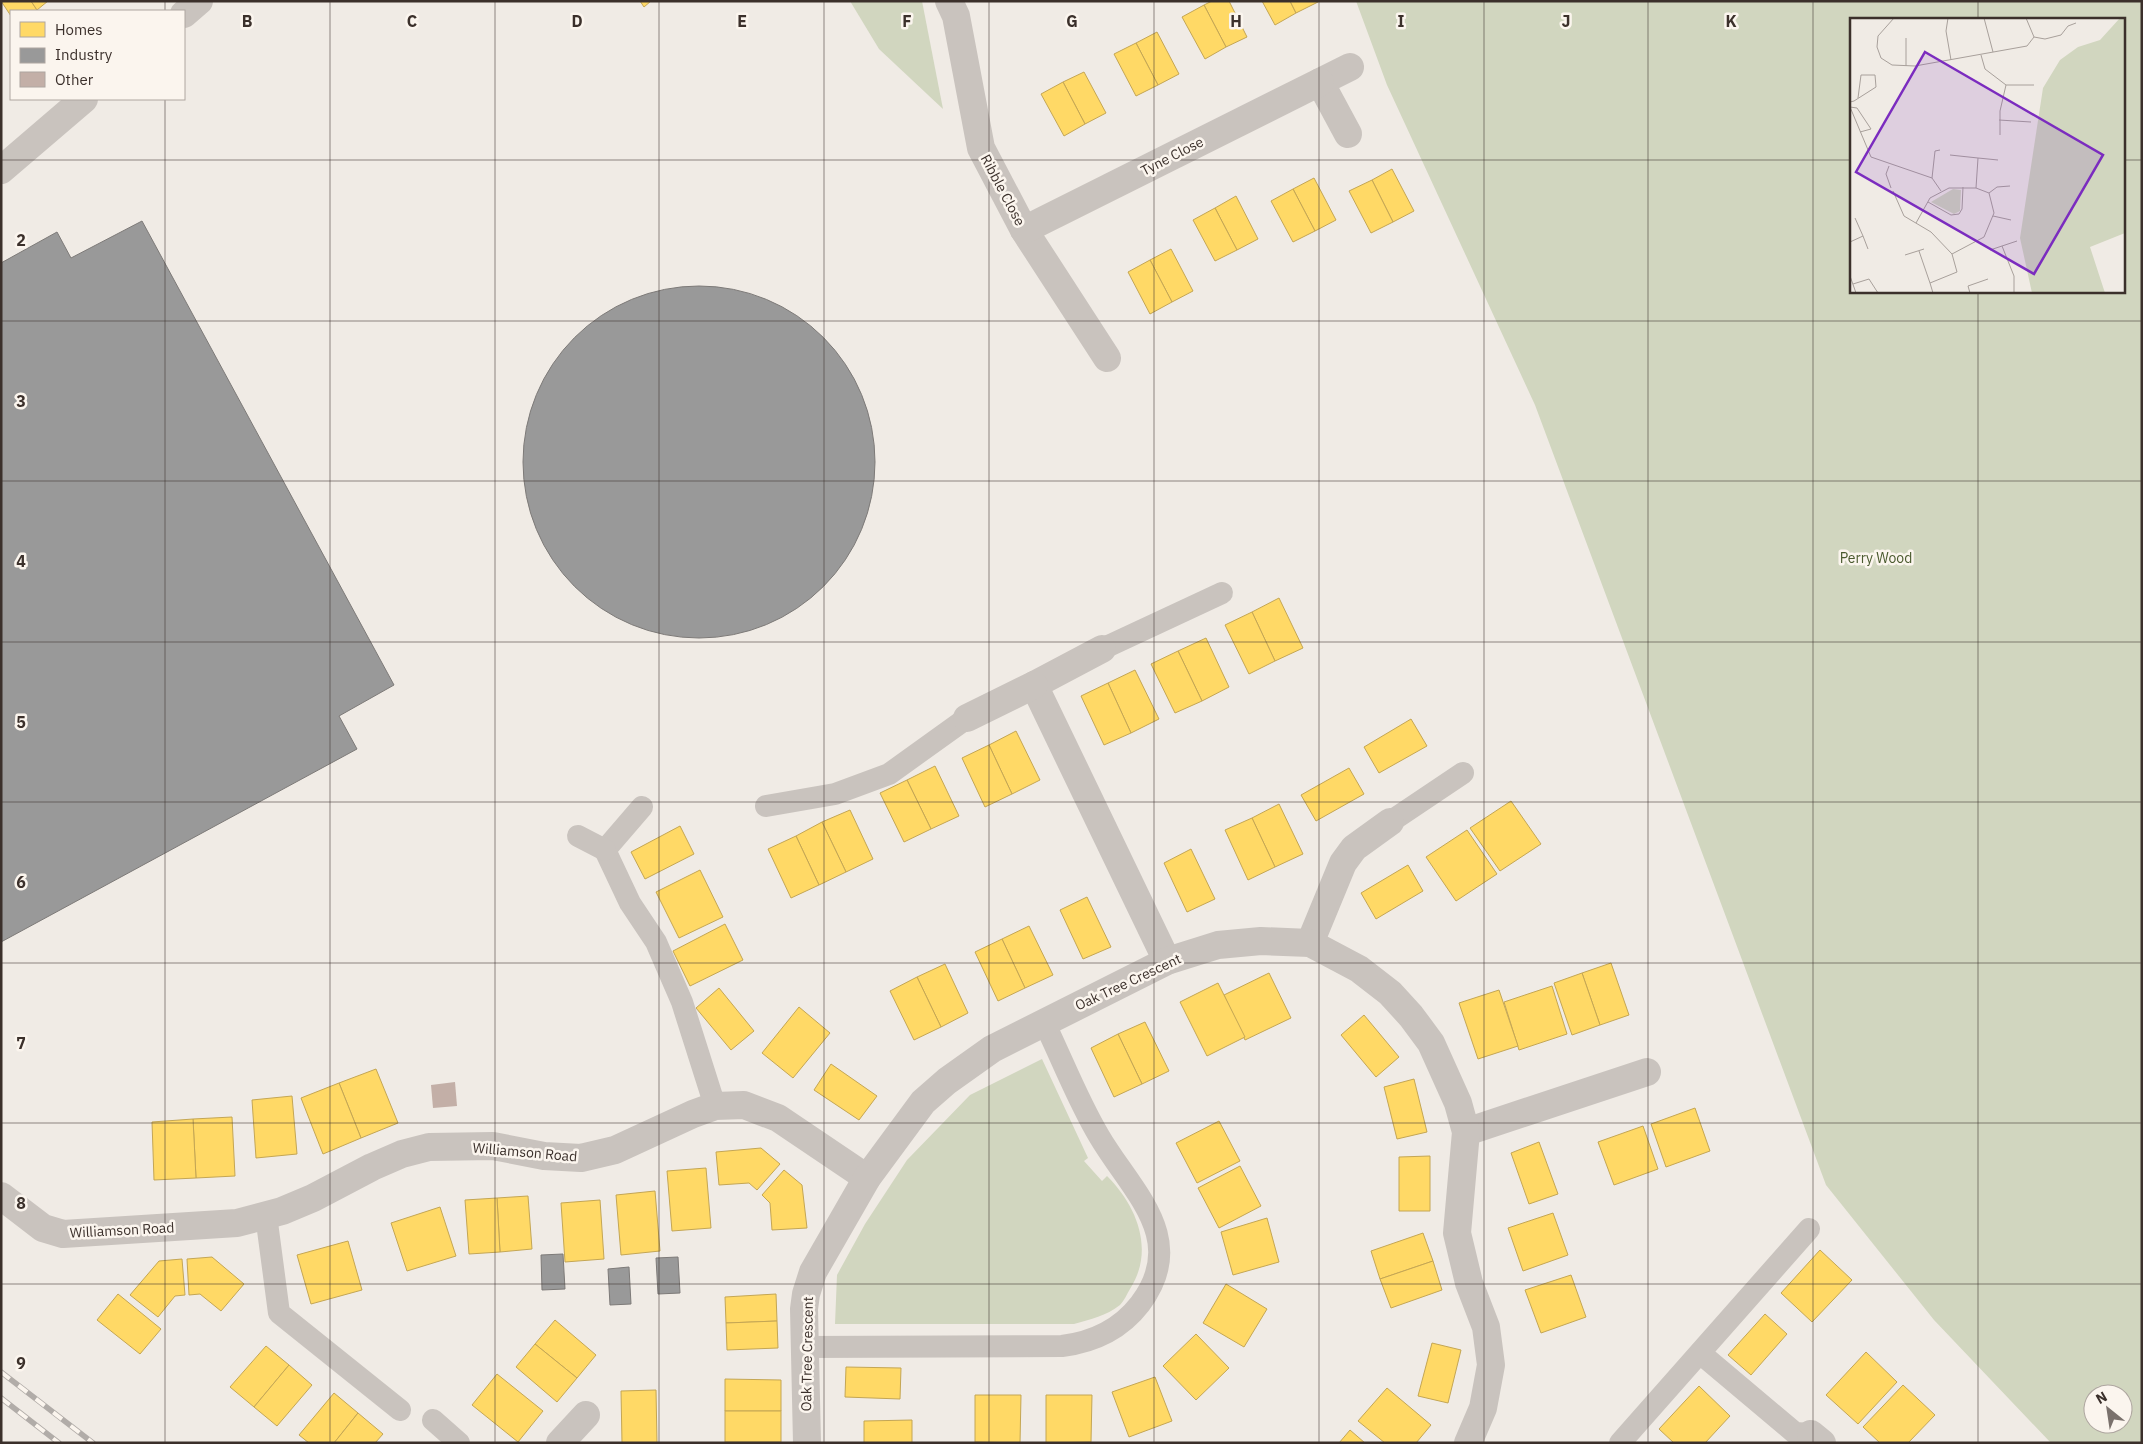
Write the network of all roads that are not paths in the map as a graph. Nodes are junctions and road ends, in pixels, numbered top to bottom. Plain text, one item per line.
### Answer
1 (199, 1) edge
2 (949, 1) edge
3 (185, 13) edge
4 (1350, 67) dead end
5 (1320, 82) junction
6 (83, 100) edge
7 (1348, 134) dead end
8 (1, 170) edge
9 (1024, 230) junction
10 (1107, 358) dead end
11 (1222, 593) dead end
12 (1102, 649) joint
13 (1034, 685) junction
14 (967, 718) joint
15 (1463, 773) dead end
16 (766, 806) dead end
17 (642, 807) dead end
18 (1390, 822) joint
19 (578, 836) dead end
20 (605, 850) junction
21 (1310, 944) junction
22 (1167, 961) junction
23 (1044, 1022) junction
24 (1647, 1072) dead end
25 (715, 1106) junction
26 (1466, 1132) junction
27 (867, 1178) junction
28 (1, 1196) edge
29 (266, 1215) junction
30 (1809, 1229) dead end
31 (804, 1347) junction
32 (1700, 1352) junction
33 (400, 1410) dead end
34 (586, 1415) dead end
35 (433, 1420) dead end
36 (1817, 1439) edge
37 (459, 1443) edge
38 (560, 1443) edge
39 (807, 1443) edge
40 (1468, 1443) edge
41 (1620, 1443) edge

1 - 3 street
2 - 9 street, Ribble Close
4 - 5 street, Tyne Close
5 - 7 street
5 - 9 street, Tyne Close
6 - 8 street
9 - 10 street, Ribble Close
11 - 12 lane
12 - 13 street
13 - 14 street
13 - 22 street
14 - 16 lane
15 - 18 lane
17 - 20 lane
18 - 21 street
19 - 20 lane
20 - 25 lane
21 - 22 street, Oak Tree Crescent
21 - 26 street, Oak Tree Crescent
22 - 23 street, Oak Tree Crescent
23 - 27 street, Oak Tree Crescent
23 - 31 lane
24 - 26 street
25 - 27 street, Williamson Road
25 - 29 street, Williamson Road
26 - 40 street, Oak Tree Crescent
27 - 31 street, Oak Tree Crescent
28 - 29 street, Williamson Road
29 - 33 lane
30 - 32 lane
31 - 39 street, Oak Tree Crescent
32 - 36 lane
32 - 41 lane
34 - 38 street
35 - 37 lane

